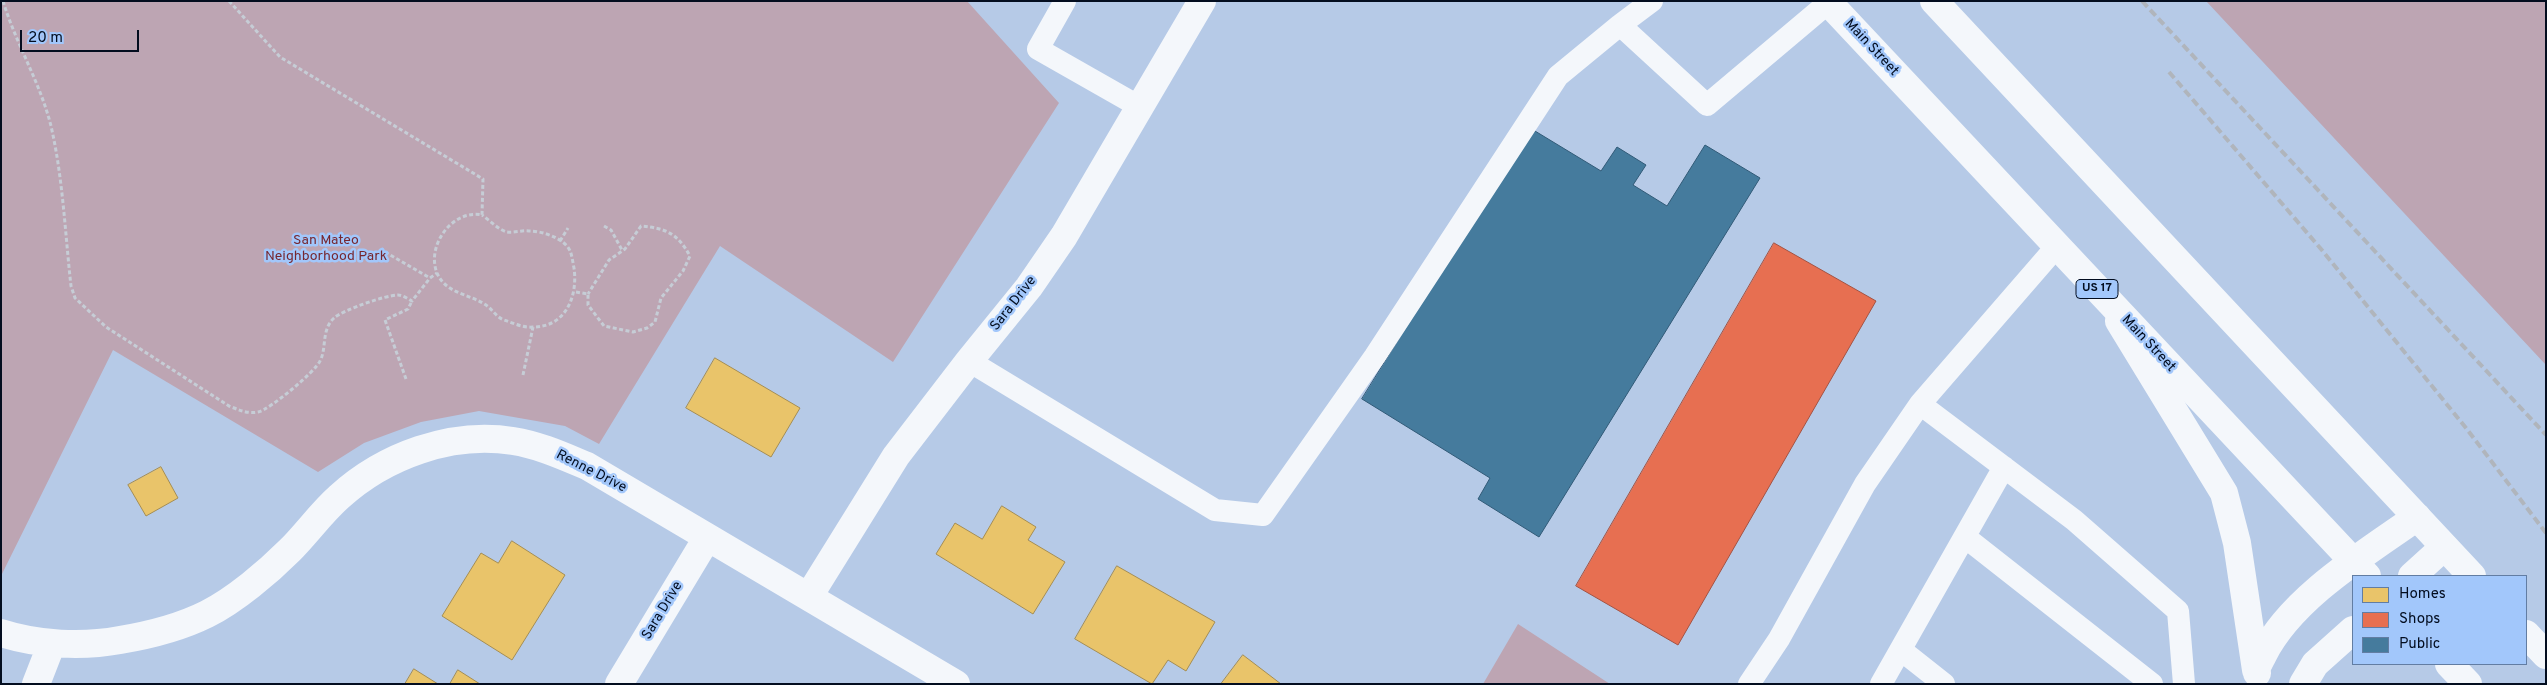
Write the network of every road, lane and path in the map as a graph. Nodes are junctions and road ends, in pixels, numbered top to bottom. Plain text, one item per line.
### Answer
1 (3, 1) edge
2 (229, 1) edge
3 (1065, 1) edge
4 (1202, 1) edge
5 (1652, 1) edge
6 (1934, 1) edge
7 (1828, 2) edge
8 (1620, 26) junction
9 (1140, 107) junction
10 (482, 215) junction
11 (604, 226) dead end
12 (568, 228) dead end
13 (560, 241) junction
14 (2056, 246) junction
15 (622, 250) junction
16 (385, 252) dead end
17 (437, 273) junction
18 (430, 278) junction
19 (576, 292) junction
20 (588, 294) junction
21 (2105, 299) junction
22 (412, 301) junction
23 (533, 328) junction
24 (968, 361) junction
25 (524, 375) dead end
26 (406, 379) dead end
27 (1920, 404) junction
28 (2004, 467) junction
29 (2417, 517) junction
30 (707, 538) junction
31 (1965, 538) junction
32 (2444, 547) junction
33 (2360, 569) edge
34 (2413, 575) edge
35 (2471, 575) edge
36 (809, 596) junction
37 (2352, 631) edge
38 (1, 633) edge
39 (2527, 635) edge
40 (52, 643) junction
41 (1901, 650) junction
42 (2546, 655) edge
43 (2450, 665) edge
44 (2257, 677) edge
45 (36, 684) edge
46 (619, 684) edge
47 (956, 684) edge
48 (1749, 684) edge
49 (1881, 684) edge
50 (1944, 684) edge
51 (2152, 684) edge
52 (2184, 684) edge
53 (2303, 684) edge
54 (2468, 684) edge

1 - 22 path
2 - 10 path
3 - 9 lane
4 - 9 street, Sara Drive
5 - 8 lane
6 - 29 street
7 - 8 lane
7 - 14 street, Main Street / US 17
8 - 24 lane
9 - 24 street, Sara Drive
10 - 13 path
10 - 17 path
11 - 15 path
12 - 13 path
13 - 19 path
14 - 21 street, Main Street / US 17
14 - 27 lane
15 - 20 path
15 - 20 path
16 - 18 path
17 - 18 path
17 - 23 path
18 - 22 path
19 - 20 path
19 - 23 path
21 - 33 street, Main Street / US 17
21 - 44 street
22 - 26 path
23 - 25 path
24 - 36 street, Sara Drive
27 - 28 lane
27 - 48 lane
28 - 31 lane
28 - 52 lane
29 - 32 street
29 - 33 street
30 - 36 street, Renne Drive
30 - 40 street, Renne Drive
30 - 46 street, Sara Drive
31 - 41 lane
31 - 51 lane
32 - 34 street
32 - 35 street
33 - 44 street
36 - 47 street, Renne Drive
37 - 53 street
38 - 40 street, Renne Drive
39 - 42 street
40 - 45 street
41 - 49 lane
41 - 50 lane
43 - 54 street

